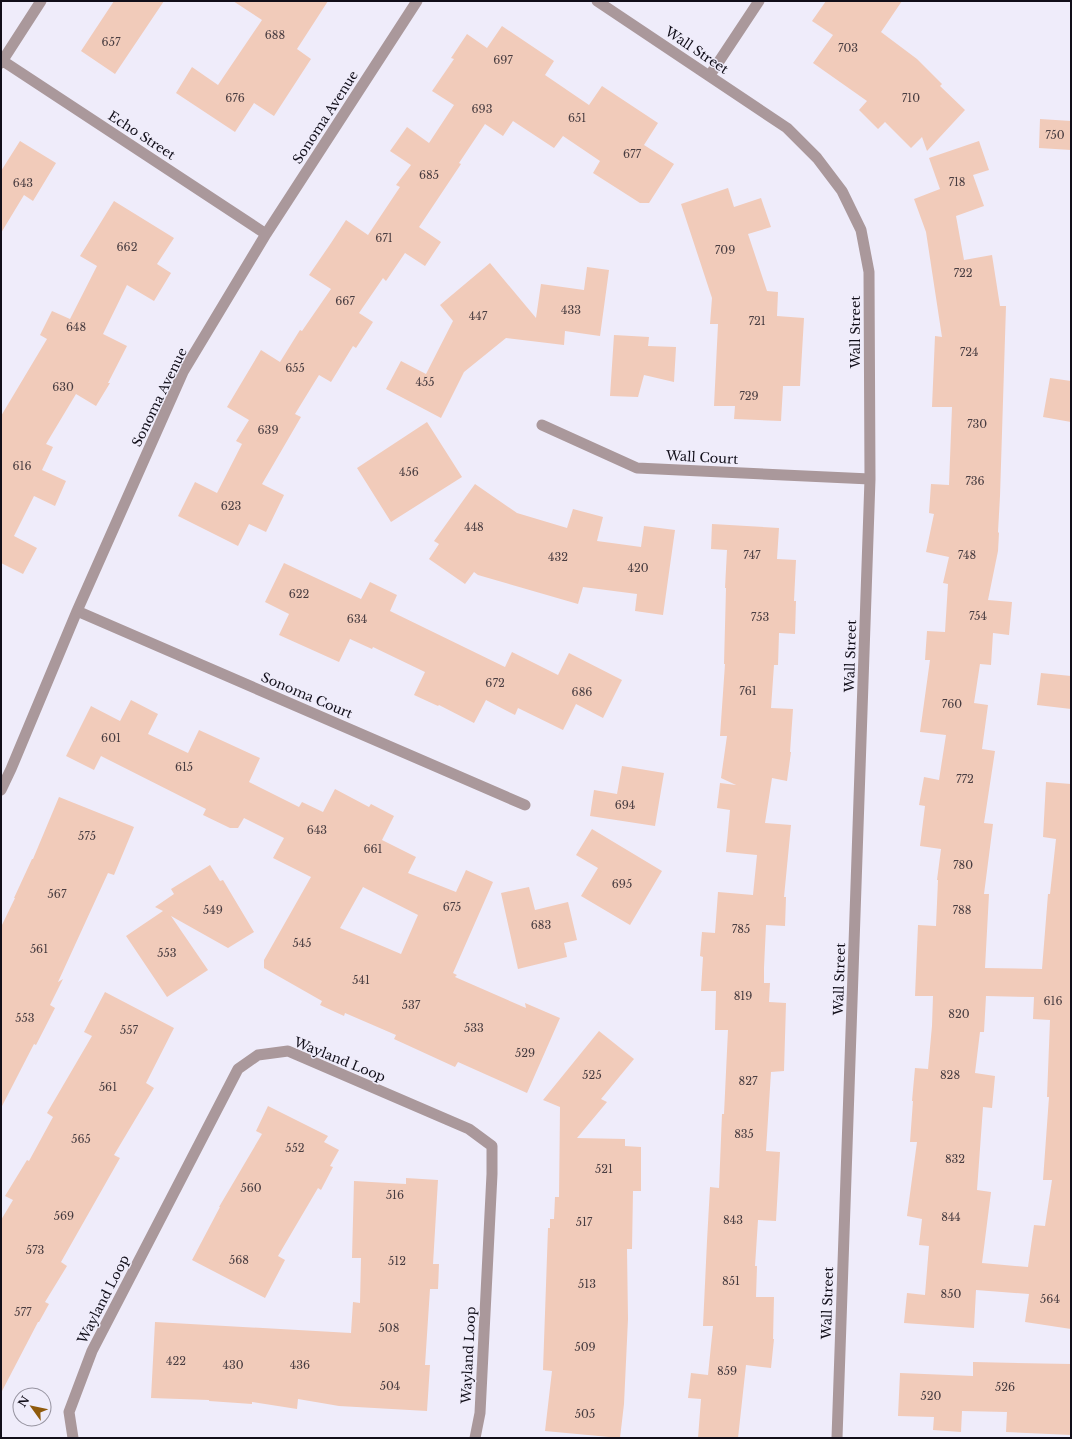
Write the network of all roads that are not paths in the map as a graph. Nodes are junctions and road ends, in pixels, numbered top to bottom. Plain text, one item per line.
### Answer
1 (41, 1) edge
2 (417, 1) edge
3 (597, 1) edge
4 (759, 1) edge
5 (2, 62) edge
6 (710, 75) junction
7 (266, 234) junction
8 (542, 425) dead end
9 (870, 479) junction
10 (77, 611) junction
11 (1, 790) edge
12 (525, 805) dead end
13 (73, 1438) edge
14 (475, 1438) edge
15 (837, 1438) edge

1 - 5 street
2 - 7 street, Sonoma Avenue
3 - 6 street, Wall Street
4 - 6 street
5 - 7 street, Echo Street
6 - 9 street, Wall Street
7 - 10 street, Sonoma Avenue
8 - 9 street, Wall Court
9 - 15 street, Wall Street
10 - 11 street, Sonoma Avenue
10 - 12 street, Sonoma Court
13 - 14 street, Wayland Loop

